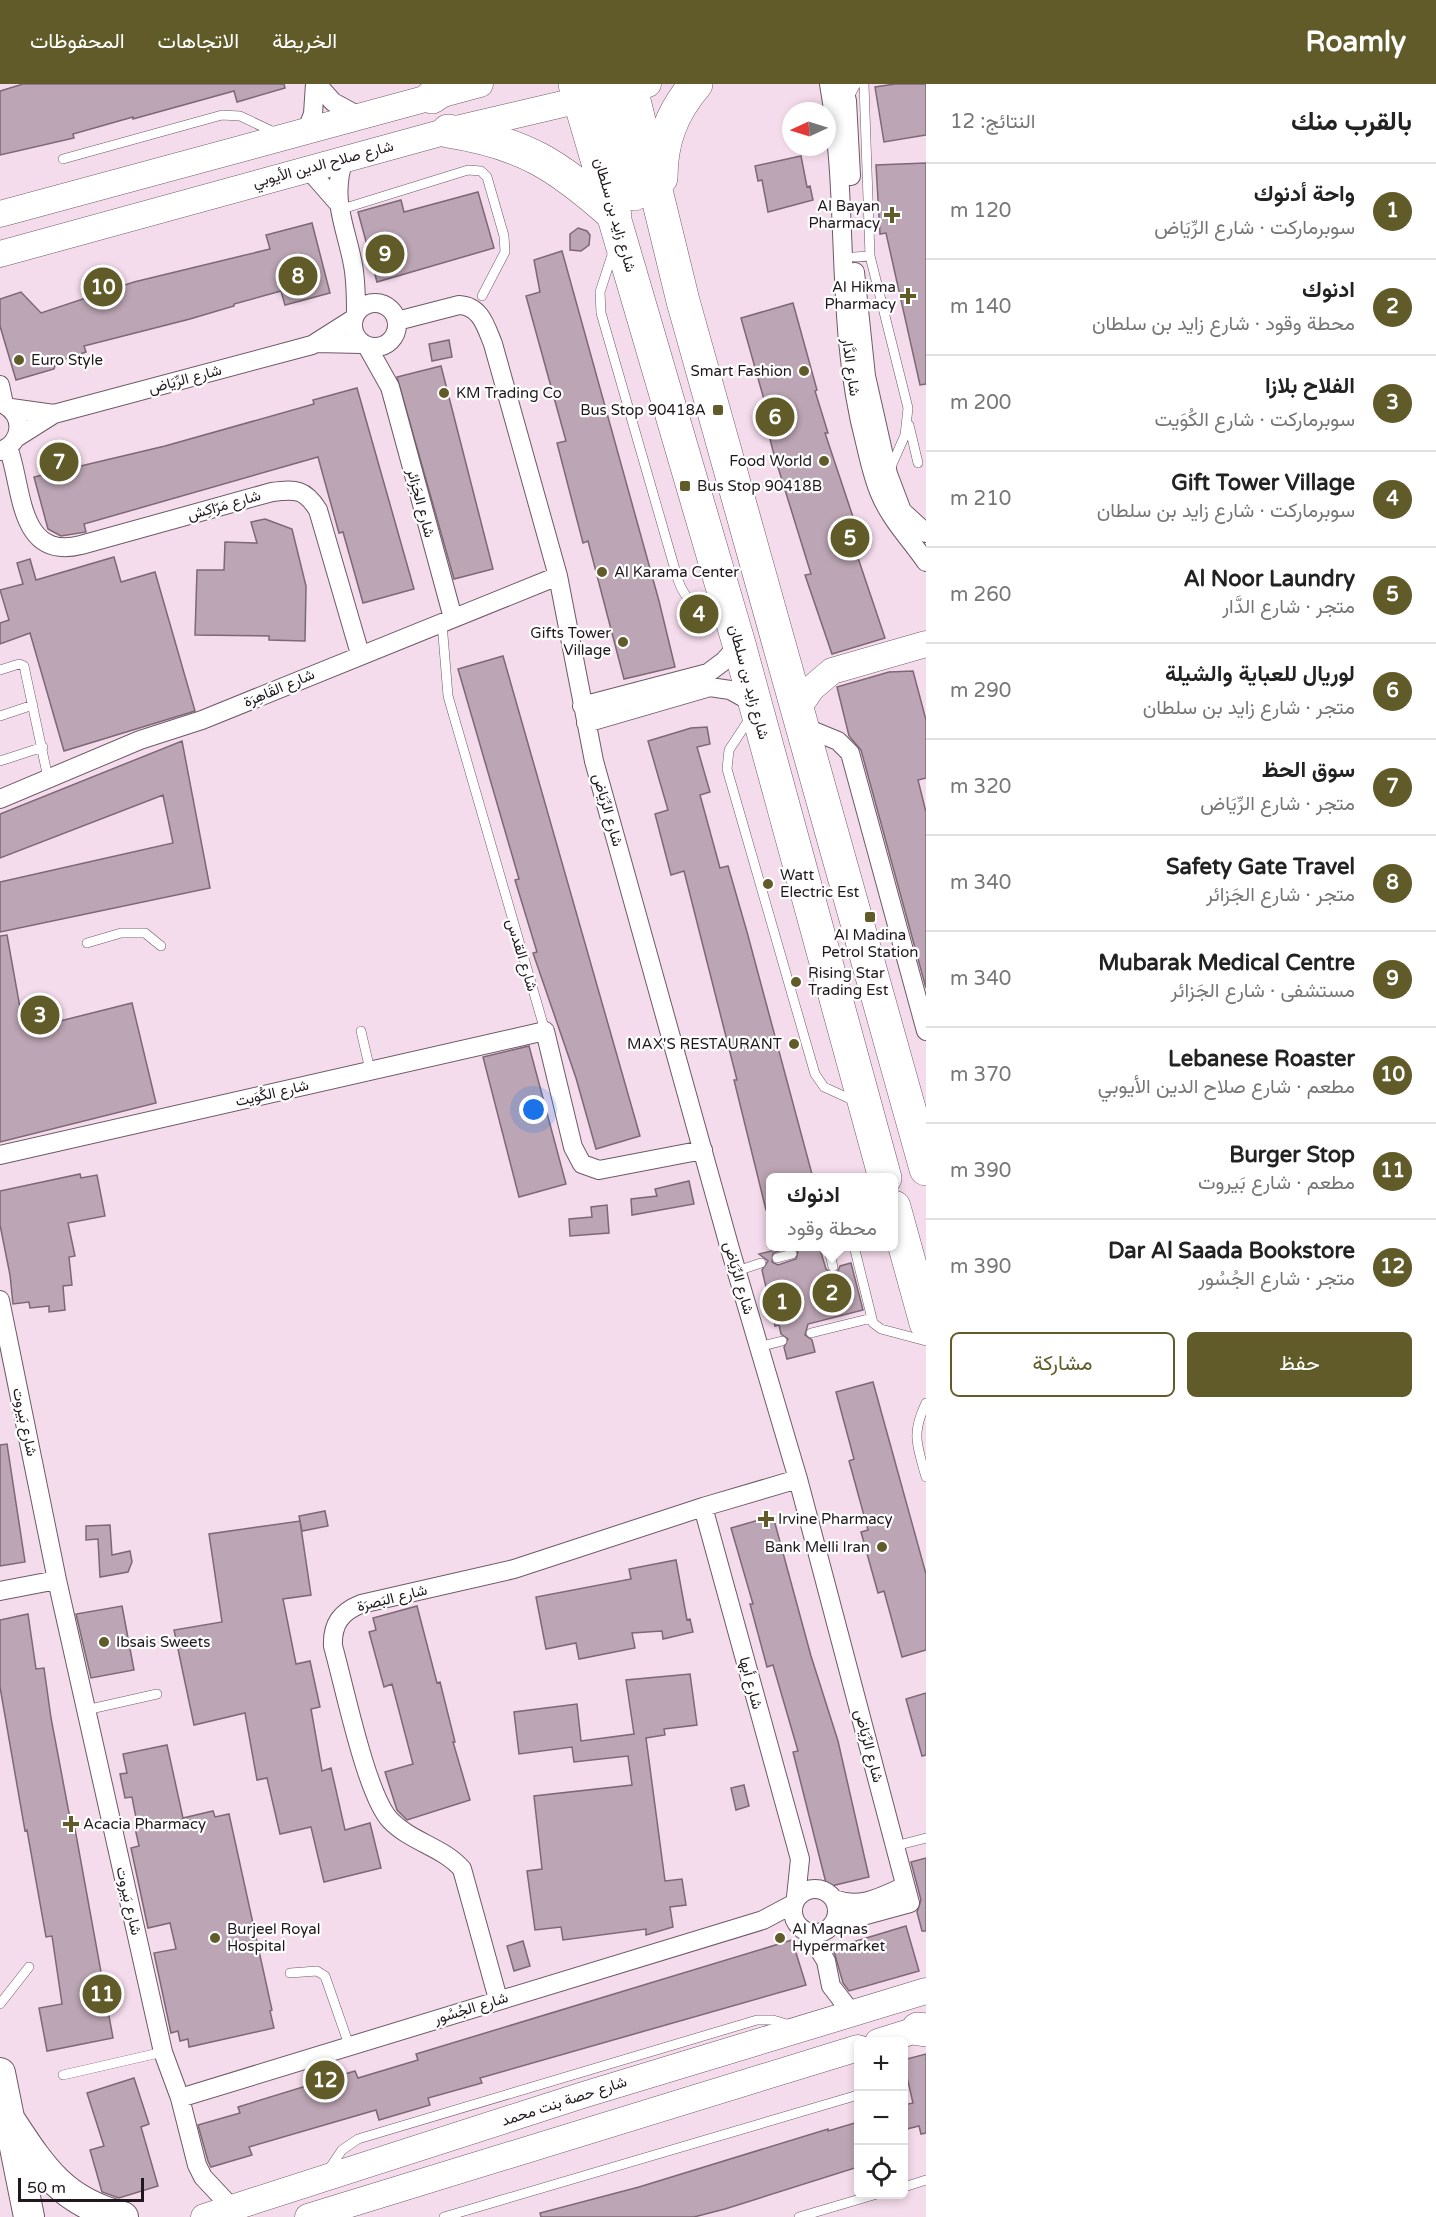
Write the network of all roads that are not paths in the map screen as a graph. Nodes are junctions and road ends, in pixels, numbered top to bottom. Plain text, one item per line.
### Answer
1 (316, 84) edge
2 (480, 84) edge
3 (696, 84) edge
4 (829, 84) edge
5 (856, 84) edge
6 (864, 84) edge
7 (612, 88) edge
8 (441, 90) edge
9 (845, 92) edge
10 (357, 115) junction
11 (307, 129) junction
12 (448, 131) junction
13 (282, 136) junction
14 (63, 159) dead end
15 (344, 159) junction
16 (309, 170) junction
17 (338, 206) junction
18 (660, 210) junction
19 (0, 214) edge
20 (617, 224) junction
21 (0, 254) edge
22 (862, 257) junction
23 (354, 266) junction
24 (482, 296) dead end
25 (682, 301) junction
26 (381, 303) junction
27 (355, 316) junction
28 (397, 321) junction
29 (389, 342) junction
30 (316, 343) junction
31 (365, 345) junction
32 (0, 385) edge
33 (390, 387) junction
34 (5, 405) edge
35 (54, 414) junction
36 (908, 420) junction
37 (6, 450) edge
38 (918, 463) dead end
39 (888, 474) junction
40 (926, 533) edge
41 (926, 562) edge
42 (558, 576) junction
43 (447, 620) junction
44 (736, 634) junction
45 (926, 644) edge
46 (360, 654) junction
47 (782, 655) junction
48 (0, 670) edge
49 (832, 672) junction
50 (33, 705) junction
51 (756, 706) junction
52 (584, 714) junction
53 (0, 716) edge
54 (801, 718) junction
55 (43, 747) junction
56 (0, 761) edge
57 (48, 778) junction
58 (0, 799) edge
59 (87, 943) dead end
60 (161, 946) dead end
61 (361, 1031) dead end
62 (545, 1031) junction
63 (926, 1031) edge
64 (370, 1070) junction
65 (866, 1107) junction
66 (704, 1150) junction
67 (0, 1155) edge
68 (926, 1169) edge
69 (884, 1173) edge
70 (898, 1222) edge
71 (829, 1251) edge
72 (855, 1251) edge
73 (792, 1254) dead end
74 (777, 1258) dead end
75 (761, 1263) dead end
76 (833, 1268) dead end
77 (737, 1271) junction
78 (0, 1300) edge
79 (872, 1318) junction
80 (926, 1323) edge
81 (811, 1334) dead end
82 (782, 1341) dead end
83 (926, 1341) edge
84 (759, 1347) junction
85 (926, 1403) edge
86 (926, 1477) edge
87 (798, 1479) junction
88 (703, 1507) junction
89 (57, 1580) junction
90 (0, 1591) edge
91 (157, 1694) dead end
92 (86, 1710) junction
93 (926, 1838) edge
94 (895, 1846) junction
95 (800, 1859) junction
96 (828, 1894) junction
97 (907, 1895) junction
98 (795, 1900) junction
99 (763, 1920) junction
100 (830, 1927) junction
101 (802, 1928) junction
102 (826, 1961) junction
103 (30, 1967) dead end
104 (290, 1973) dead end
105 (831, 1986) junction
106 (926, 1991) edge
107 (498, 1999) junction
108 (0, 2004) edge
109 (851, 2012) junction
110 (812, 2025) junction
111 (348, 2045) junction
112 (854, 2049) edge
113 (163, 2052) junction
114 (0, 2073) edge
115 (63, 2075) dead end
116 (180, 2097) junction
117 (854, 2097) edge
118 (10, 2120) junction
119 (926, 2180) edge
120 (908, 2185) edge
121 (860, 2199) edge
122 (232, 2208) junction
123 (338, 2214) edge
124 (28, 2217) edge
125 (123, 2217) edge
126 (204, 2217) edge
127 (308, 2217) edge
128 (444, 2217) edge
129 (799, 2217) edge

1 - 10 street
1 - 11 street
2 - 8 street
3 - 18 highway
4 - 41 street, شارع الدَّار
5 - 9 lane
6 - 22 lane
7 - 12 street, شارع صلاح الدين الأيوبي
7 - 18 highway
7 - 20 highway, شارع زايد بن سلطان
7 - 25 highway
8 - 10 street
9 - 22 street, شارع الدَّار
10 - 11 street
11 - 13 street
12 - 15 street, شارع صلاح الدين الأيوبي
12 - 20 highway
13 - 14 lane
13 - 19 street
15 - 16 street, شارع صلاح الدين الأيوبي
15 - 17 street
16 - 17 street
16 - 21 street, شارع صلاح الدين الأيوبي
17 - 23 street
17 - 24 lane
18 - 25 highway
20 - 44 highway, شارع زايد بن سلطان
22 - 36 lane
22 - 39 street, شارع الدَّار
23 - 26 street
23 - 27 street
25 - 47 highway
26 - 27 street
26 - 28 street
27 - 30 street, شارع الرِّيَاض
27 - 31 street
28 - 29 street
28 - 42 street, شارع الرِّيَاض
29 - 31 street
29 - 33 street, شارع الجَزائر
30 - 31 street, شارع الرِّيَاض
30 - 35 street, شارع الرِّيَاض
31 - 33 street, شارع الجَزائر
32 - 34 street
33 - 43 street, شارع الجَزائر
34 - 35 street, شارع الرِّيَاض
34 - 37 street
35 - 37 street, شارع الرِّيَاض
36 - 38 lane
36 - 39 lane
37 - 46 street, شارع مَرّاكِش
39 - 40 street, شارع الدَّار
42 - 43 street, شارع القَاهِرَة
42 - 52 street, شارع الرِّيَاض
43 - 46 street, شارع القَاهِرَة
43 - 62 lane, شارع القدس
44 - 51 highway, شارع زايد بن سلطان
44 - 52 street
45 - 49 street
46 - 57 street, شارع القَاهِرَة
47 - 49 street
47 - 54 highway
48 - 50 lane
49 - 54 street
50 - 53 lane
50 - 55 lane
51 - 52 street
51 - 65 highway, شارع زايد بن سلطان
51 - 65 lane
52 - 66 street, شارع الرِّيَاض
54 - 63 street
54 - 68 highway
55 - 56 lane
55 - 57 lane
57 - 58 street, شارع القَاهِرَة
59 - 60 lane
61 - 64 lane
62 - 64 street, شارع الكُوَيت
62 - 66 street, شارع القدس
64 - 67 street, شارع الكُوَيت
65 - 69 highway, شارع زايد بن سلطان
66 - 77 street, شارع الرِّيَاض
70 - 80 highway
71 - 76 lane
72 - 79 lane
73 - 74 lane
75 - 77 lane
77 - 84 street, شارع الرِّيَاض
78 - 89 street, شارع بَيروت
79 - 81 lane
79 - 83 lane
82 - 84 lane
84 - 87 street, شارع الرِّيَاض
85 - 86 lane
87 - 88 street, شارع البَصرَة
87 - 94 street, شارع الرِّيَاض
88 - 95 street, شارع أبها
88 - 107 street, شارع البَصرَة
89 - 90 street
89 - 92 street, شارع بَيروت
91 - 92 lane
92 - 113 street, شارع بَيروت
93 - 94 lane
94 - 97 street, شارع الرِّيَاض
95 - 96 street, شارع أبها
95 - 98 street, شارع أبها
96 - 97 street
96 - 98 street
96 - 100 street
97 - 100 street
98 - 99 street, شارع الجُسُور
98 - 101 street
99 - 101 street, شارع الجُسُور
99 - 107 street, شارع الجُسُور
100 - 101 street
100 - 102 street
101 - 102 street
102 - 105 street
103 - 108 lane
104 - 111 lane
105 - 109 street
105 - 110 street
106 - 109 street, شارع حصة بنت محمد
107 - 111 street, شارع الجُسُور
109 - 110 street, شارع حصة بنت محمد
110 - 122 street, شارع حصة بنت محمد
111 - 116 street, شارع الجُسُور
112 - 123 street
113 - 115 lane
113 - 116 street, شارع بَيروت
114 - 118 main road
116 - 122 street, شارع بَيروت
117 - 128 lane
118 - 124 main road
118 - 125 main road
119 - 120 lane
121 - 129 lane
122 - 126 street, شارع حصة بنت محمد
123 - 127 street

